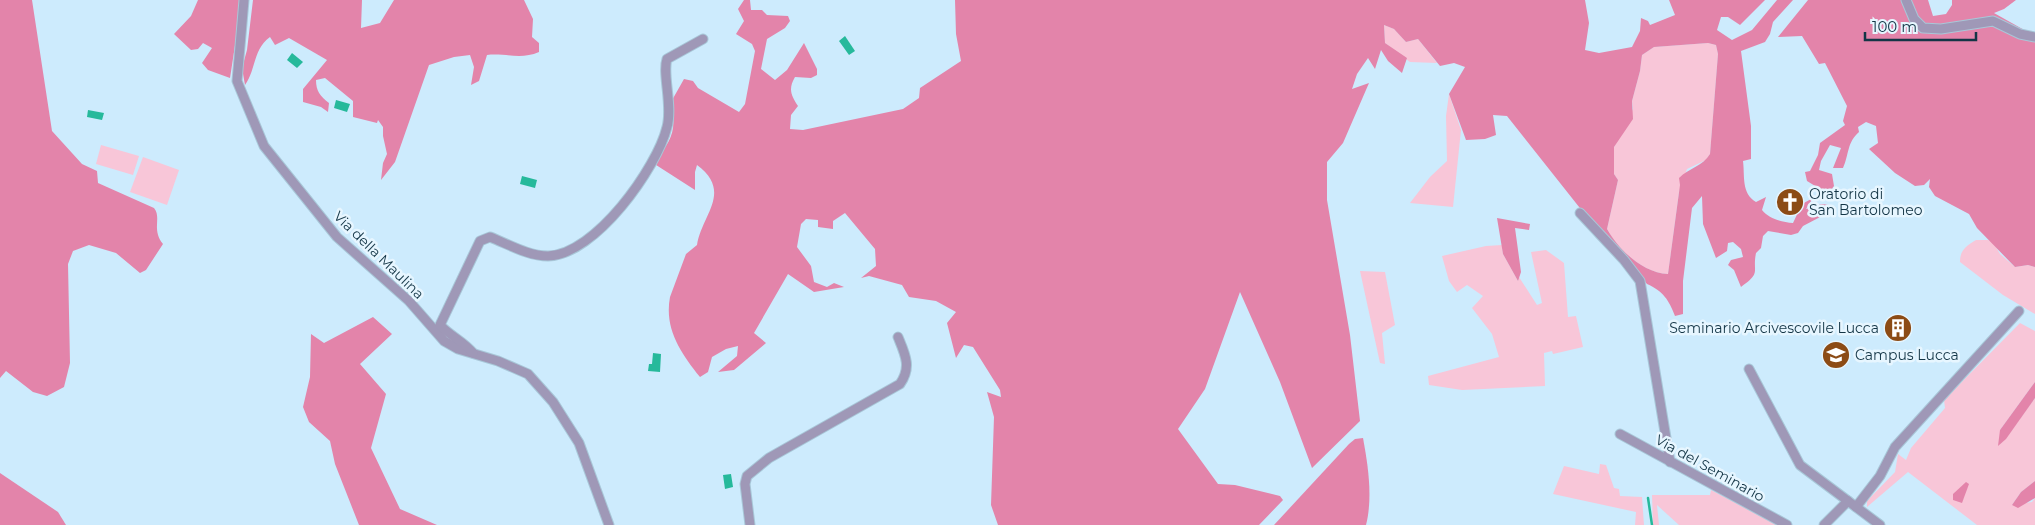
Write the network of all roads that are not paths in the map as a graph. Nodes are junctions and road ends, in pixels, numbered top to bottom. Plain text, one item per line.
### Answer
1 (244, 0) edge
2 (1906, 0) edge
3 (2035, 37) edge
4 (703, 39) dead end
5 (1580, 213) dead end
6 (2019, 311) dead end
7 (898, 337) dead end
8 (473, 353) junction
9 (1749, 368) dead end
10 (1620, 434) dead end
11 (1670, 462) junction
12 (1848, 501) junction
13 (1856, 507) junction
14 (609, 525) edge
15 (750, 525) edge
16 (1786, 525) edge
17 (1824, 525) edge
18 (1880, 525) edge

1 - 8 street, Via della Maulina
2 - 3 street
4 - 8 street
5 - 11 street
6 - 13 street
7 - 15 street
8 - 14 street, Via della Maulina
9 - 12 street
10 - 11 street, Via del Seminario
11 - 16 street, Via del Seminario
12 - 13 street
12 - 17 street
13 - 18 street

